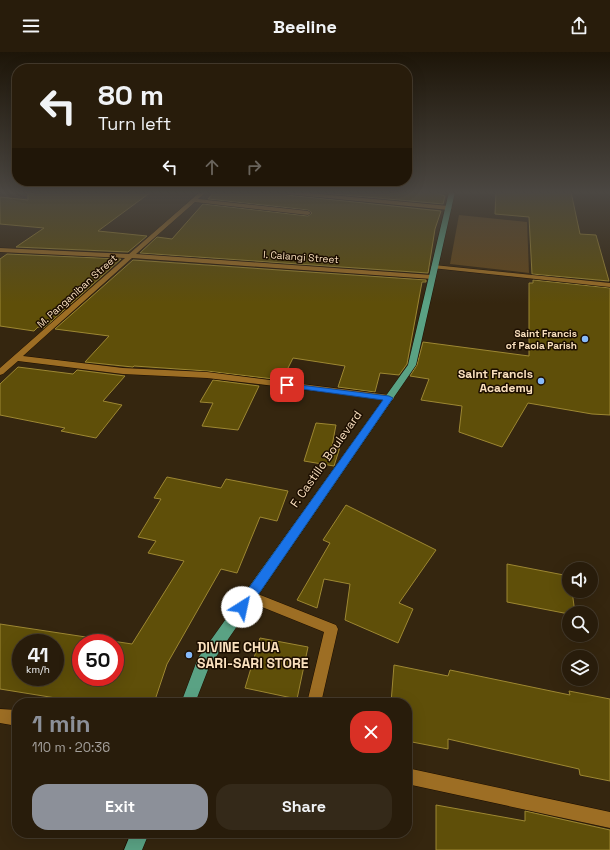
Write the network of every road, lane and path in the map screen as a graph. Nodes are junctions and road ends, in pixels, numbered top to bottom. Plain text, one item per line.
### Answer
1 (161, 229) edge
2 (444, 229) edge
3 (0, 250) edge
4 (131, 256) junction
5 (434, 267) junction
6 (432, 277) junction
7 (610, 285) edge
8 (16, 358) junction
9 (0, 372) edge
10 (389, 398) junction
11 (250, 596) junction
12 (190, 698) edge
13 (315, 698) edge
14 (0, 716) edge
15 (12, 717) edge
16 (412, 777) edge
17 (610, 820) edge
18 (138, 838) edge
19 (133, 850) edge

1 - 4 street, M. Panganiban Street
2 - 5 main road, F. Castillo Boulevard
3 - 4 street, I. Calangi Street
4 - 6 street, I. Calangi Street
4 - 8 street, M. Panganiban Street
5 - 6 main road, F. Castillo Boulevard
5 - 7 street
6 - 10 main road, F. Castillo Boulevard
8 - 9 street, M. Panganiban Street
8 - 10 street
10 - 11 main road, F. Castillo Boulevard
11 - 12 main road, F. Castillo Boulevard
11 - 13 street
14 - 15 street
16 - 17 street
18 - 19 main road

